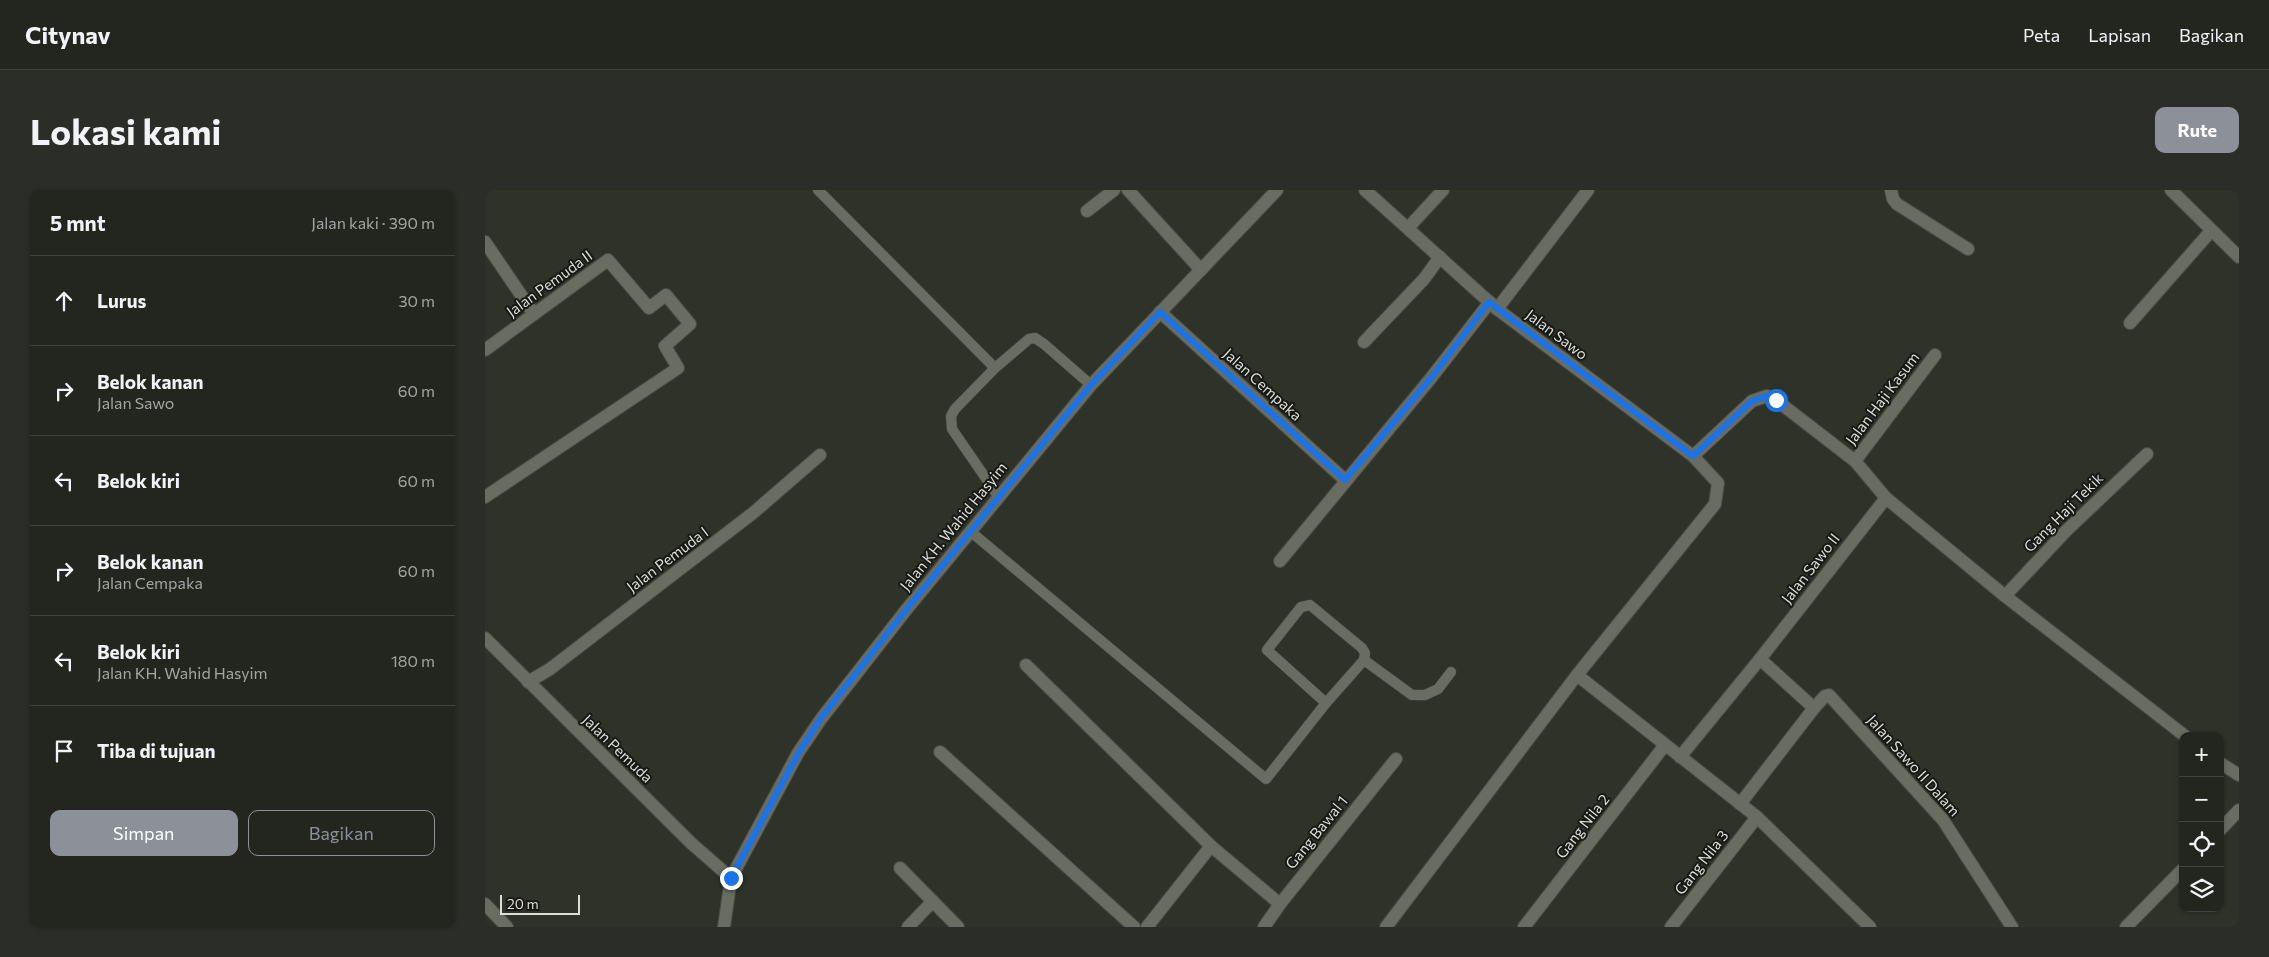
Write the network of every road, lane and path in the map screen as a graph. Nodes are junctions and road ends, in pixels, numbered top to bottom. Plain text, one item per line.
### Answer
1 (818, 190) edge
2 (1114, 190) edge
3 (1128, 190) edge
4 (1277, 190) edge
5 (1365, 190) edge
6 (1443, 190) edge
7 (1587, 190) edge
8 (1891, 190) edge
9 (2171, 190) edge
10 (1087, 211) dead end
11 (1408, 228) junction
12 (2211, 231) junction
13 (486, 244) edge
14 (1968, 249) dead end
15 (1440, 257) junction
16 (2239, 258) edge
17 (1201, 270) junction
18 (1493, 305) junction
19 (1160, 312) junction
20 (534, 314) junction
21 (2130, 323) dead end
22 (1364, 342) dead end
23 (485, 350) edge
24 (1935, 355) dead end
25 (995, 368) junction
26 (1091, 385) junction
27 (2147, 454) dead end
28 (820, 455) dead end
29 (1693, 456) junction
30 (1855, 460) junction
31 (1345, 480) junction
32 (998, 496) junction
33 (485, 497) edge
34 (1886, 498) junction
35 (970, 531) junction
36 (1280, 561) dead end
37 (2005, 596) junction
38 (485, 638) edge
39 (1760, 659) junction
40 (1364, 660) junction
41 (1026, 665) dead end
42 (1451, 672) dead end
43 (1577, 675) junction
44 (528, 682) junction
45 (1326, 703) junction
46 (1814, 708) junction
47 (2180, 732) edge
48 (1665, 745) junction
49 (940, 752) dead end
50 (1680, 757) junction
51 (1396, 759) dead end
52 (2224, 766) edge
53 (2239, 775) edge
54 (1740, 804) junction
55 (2239, 810) edge
56 (1757, 817) junction
57 (2224, 826) edge
58 (1211, 846) junction
59 (900, 868) dead end
60 (2179, 873) edge
61 (731, 878) junction
62 (933, 901) junction
63 (485, 904) edge
64 (1280, 904) junction
65 (507, 927) edge
66 (725, 927) edge
67 (908, 927) edge
68 (958, 927) edge
69 (1134, 927) edge
70 (1147, 927) edge
71 (1264, 927) edge
72 (1386, 927) edge
73 (1524, 927) edge
74 (1671, 927) edge
75 (1870, 927) edge
76 (2012, 927) edge
77 (2126, 927) edge

1 - 25 lane
2 - 10 street
3 - 17 street
4 - 17 street, Jalan KH. Wahid Hasyim
5 - 11 street, Jalan Sawo
6 - 11 street
7 - 18 street
8 - 14 street
9 - 12 street
11 - 15 street, Jalan Sawo
12 - 16 street
12 - 21 street
13 - 20 street
15 - 18 street, Jalan Sawo
15 - 22 street
17 - 19 street, Jalan KH. Wahid Hasyim
18 - 29 street, Jalan Sawo
18 - 31 street
19 - 26 street, Jalan KH. Wahid Hasyim
19 - 31 street, Jalan Cempaka
20 - 23 street, Jalan Pemuda II
20 - 33 street, Jalan Pemuda II
24 - 30 street, Jalan Haji Kasum
25 - 26 lane
25 - 32 lane
26 - 32 street, Jalan KH. Wahid Hasyim
27 - 37 street, Gang Haji Tekik
28 - 44 street, Jalan Pemuda I
29 - 30 street
29 - 43 street, Jalan Sawo
30 - 34 street
31 - 36 street
32 - 35 street, Jalan KH. Wahid Hasyim
34 - 37 street
34 - 39 street, Jalan Sawo II
35 - 45 lane
35 - 61 street, Jalan KH. Wahid Hasyim
37 - 47 street
38 - 44 street, Jalan Pemuda
39 - 46 street
39 - 50 street, Jalan Sawo II
40 - 42 lane
40 - 45 lane
40 - 45 lane
41 - 58 street
43 - 48 street
43 - 72 street
44 - 61 street, Jalan Pemuda
46 - 54 street, Jalan Sawo II Dalam
46 - 76 street, Jalan Sawo II Dalam
48 - 50 street
48 - 73 street, Gang Nila 2
49 - 69 street
50 - 54 street
51 - 64 street, Gang Bawal 1
52 - 53 street
54 - 56 street
55 - 57 street
56 - 74 street, Gang Nila 3
56 - 75 street
58 - 64 street
58 - 70 street
59 - 62 street
60 - 77 street
61 - 66 street, Jalan KH. Wahid Hasyim
62 - 67 street
62 - 68 street
63 - 65 street
64 - 71 street, Gang Bawal 1

